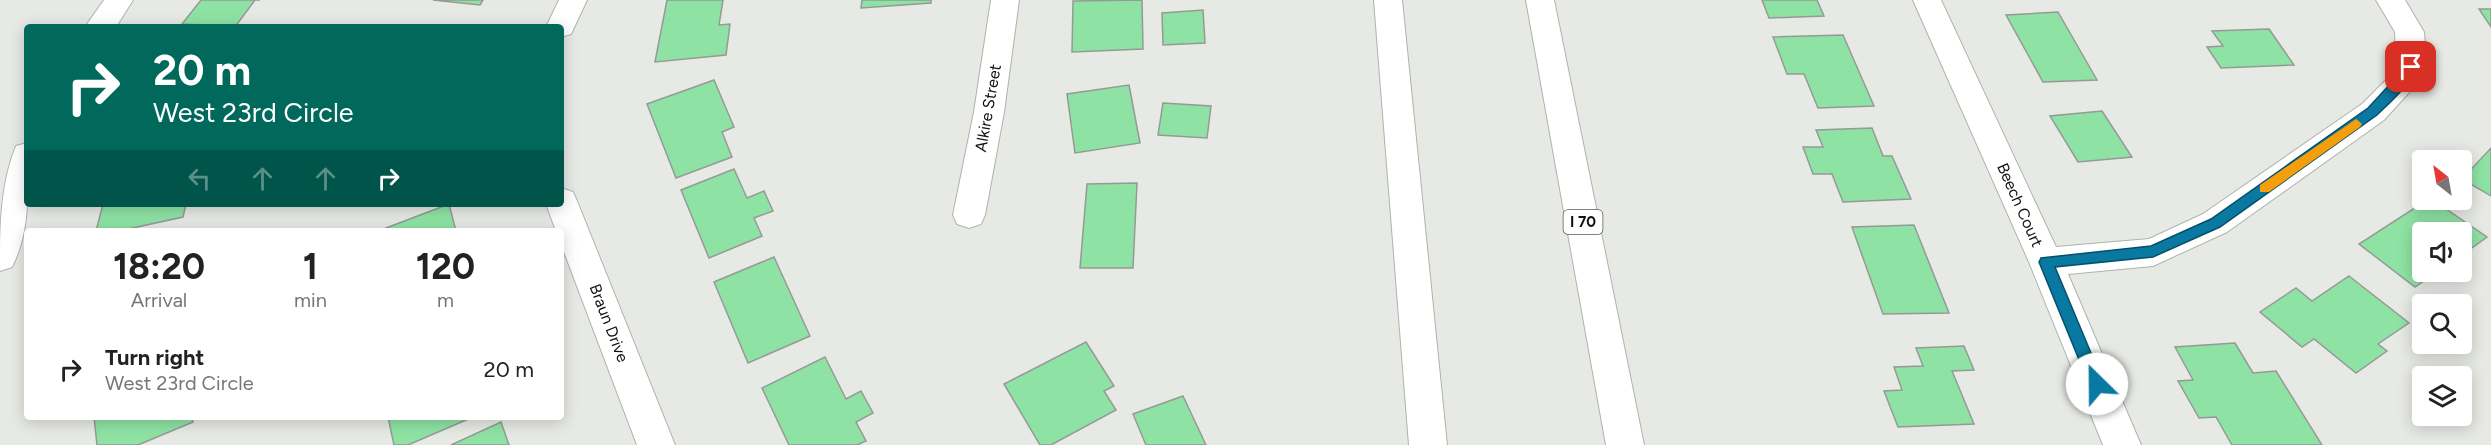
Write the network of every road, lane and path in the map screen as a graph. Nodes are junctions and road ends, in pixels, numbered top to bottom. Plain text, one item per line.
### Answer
1 (119, 0) edge
2 (573, 0) edge
3 (1005, 0) edge
4 (1388, 0) edge
5 (1540, 0) edge
6 (1927, 0) edge
7 (2390, 0) edge
8 (102, 24) edge
9 (562, 24) edge
10 (24, 160) edge
11 (563, 207) edge
12 (969, 215) dead end
13 (0, 257) edge
14 (2046, 262) junction
15 (656, 445) edge
16 (1428, 445) edge
17 (1625, 445) edge
18 (2122, 445) edge

1 - 8 main road
2 - 9 main road
3 - 12 main road, Alkire Street
4 - 16 main road
5 - 17 main road, I 70
6 - 14 main road, Beech Court
7 - 14 main road
10 - 13 main road
11 - 15 main road, Braun Drive
14 - 18 main road, Beech Court

